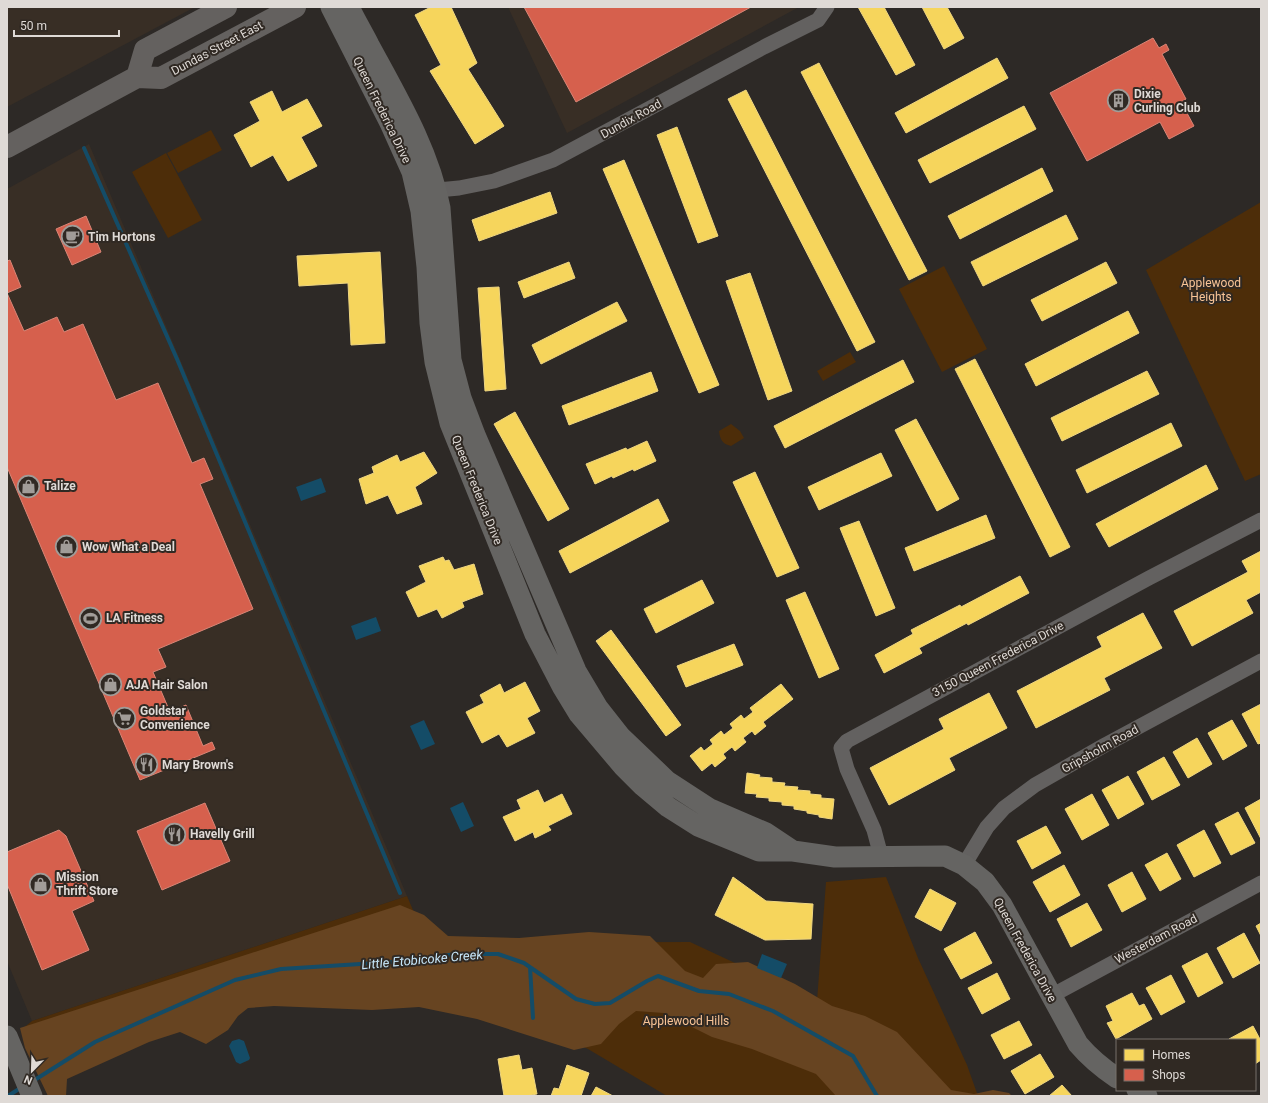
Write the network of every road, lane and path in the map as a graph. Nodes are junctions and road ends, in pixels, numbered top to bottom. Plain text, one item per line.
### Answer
1 (226, 7) edge
2 (295, 7) edge
3 (331, 7) edge
4 (349, 7) edge
5 (828, 7) edge
6 (137, 77) junction
7 (7, 147) edge
8 (427, 191) junction
9 (1261, 520) edge
10 (1261, 661) edge
11 (881, 856) junction
12 (964, 865) junction
13 (1261, 883) edge
14 (1051, 996) junction
15 (8, 1039) edge
16 (1116, 1077) edge
17 (32, 1096) edge

1 - 6 main road
2 - 6 main road, Dundas Street East
3 - 8 street, Queen Frederica Drive
4 - 8 street, Queen Frederica Drive
5 - 8 street, Dundix Road
6 - 7 main road
8 - 11 street, Queen Frederica Drive
9 - 11 street, 3150 Queen Frederica Drive
10 - 12 street, Gripsholm Road
11 - 12 street, Queen Frederica Drive
12 - 14 street, Queen Frederica Drive
13 - 14 street, Westerdam Road
14 - 16 street, Queen Frederica Drive
15 - 17 street

